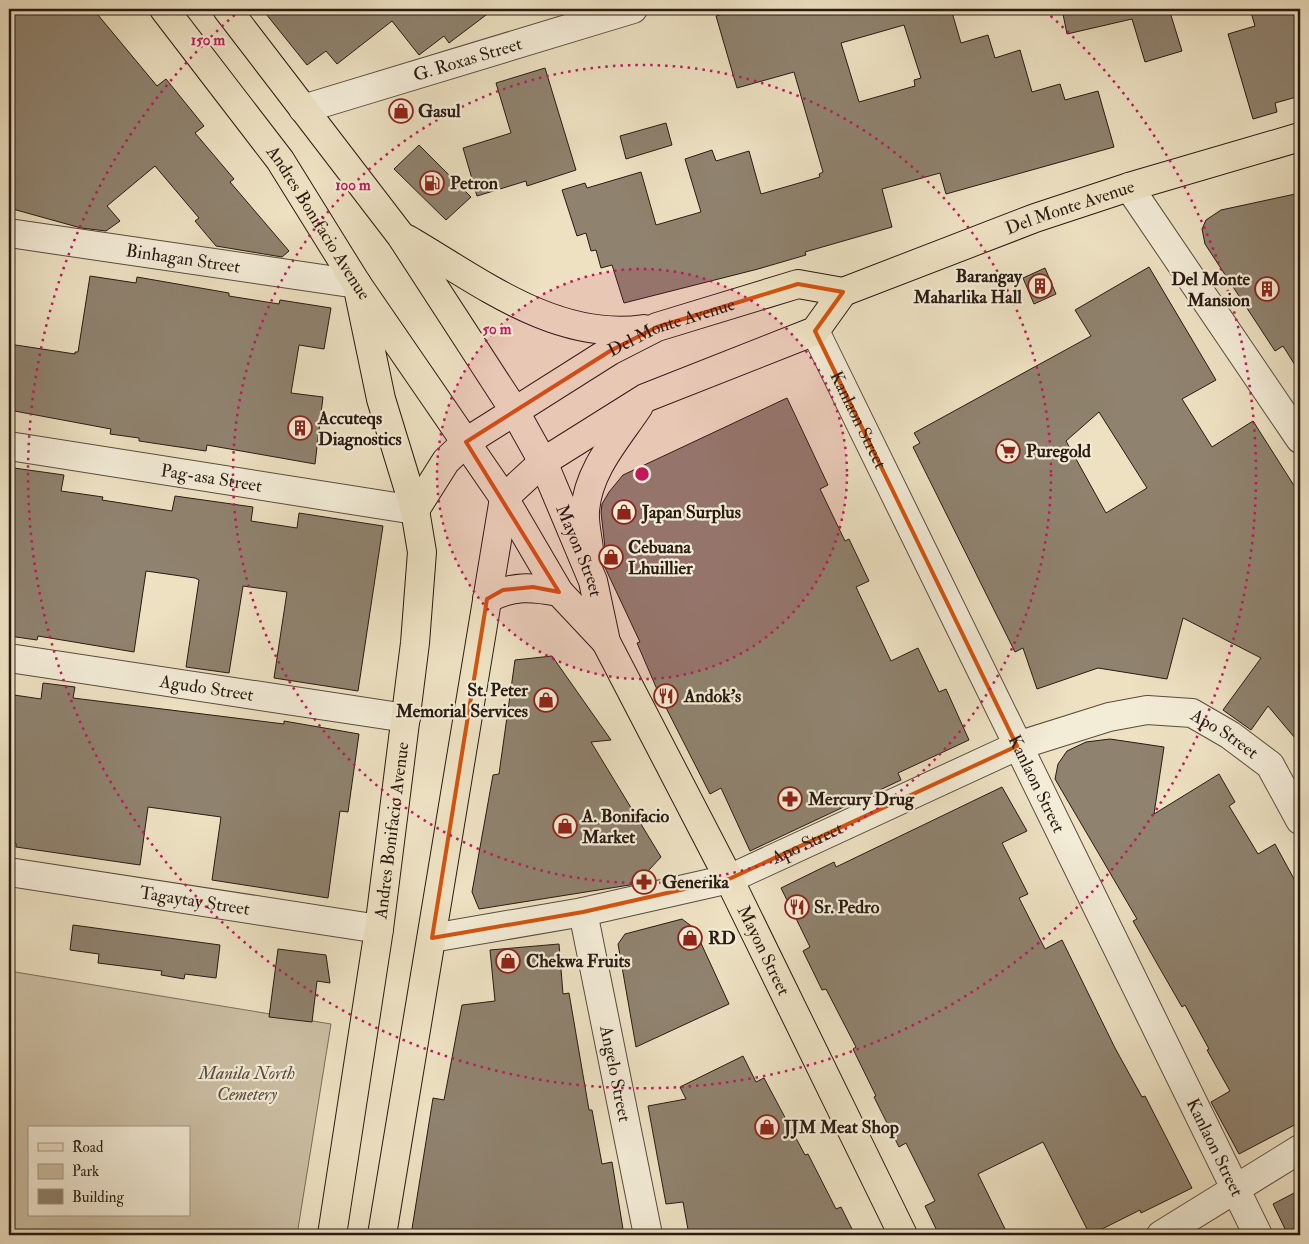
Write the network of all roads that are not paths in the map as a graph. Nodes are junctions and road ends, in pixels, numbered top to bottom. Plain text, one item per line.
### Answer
1 (164, 9) edge
2 (227, 9) edge
3 (633, 9) edge
4 (581, 16) edge
5 (303, 109) junction
6 (1300, 137) edge
7 (1129, 187) junction
8 (9, 233) edge
9 (401, 236) junction
10 (357, 284) junction
11 (842, 292) junction
12 (657, 327) junction
13 (815, 331) junction
14 (645, 398) junction
15 (514, 410) junction
16 (1300, 439) edge
17 (466, 442) junction
18 (9, 446) edge
19 (542, 462) junction
20 (504, 498) junction
21 (415, 510) junction
22 (593, 581) junction
23 (559, 592) junction
24 (487, 599) junction
25 (606, 642) junction
26 (9, 658) edge
27 (406, 718) junction
28 (1017, 746) junction
29 (1300, 820) edge
30 (9, 872) edge
31 (729, 879) junction
32 (583, 912) junction
33 (379, 929) junction
34 (432, 938) junction
35 (1300, 1149) edge
36 (1236, 1189) junction
37 (332, 1235) edge
38 (382, 1235) edge
39 (648, 1235) edge
40 (903, 1235) edge
41 (1161, 1235) edge
42 (1258, 1235) edge

1 - 10 main road, Andres Bonifacio Avenue
2 - 5 main road
3 - 4 street, G. Roxas Street
4 - 5 street, G. Roxas Street
5 - 9 main road
6 - 7 main road, Del Monte Avenue
7 - 11 main road, Del Monte Avenue
7 - 16 street
8 - 10 street, Binhagan Street
9 - 12 main road
9 - 15 main road
10 - 17 main road, Andres Bonifacio Avenue
10 - 21 main road, Andres Bonifacio Avenue
11 - 12 main road, Del Monte Avenue
11 - 13 main road
12 - 15 main road, Del Monte Avenue
13 - 14 main road
13 - 28 street, Kanlaon Street
14 - 19 main road
14 - 22 main road
15 - 17 main road
15 - 19 main road
17 - 20 main road, Andres Bonifacio Avenue
17 - 21 main road
18 - 21 street, Pag-asa Street
19 - 20 main road
19 - 22 main road, Mayon Street
20 - 23 main road, Mayon Street
20 - 24 main road
21 - 27 main road, Andres Bonifacio Avenue
22 - 25 main road, Mayon Street
23 - 24 main road
23 - 25 main road, Mayon Street
24 - 34 main road
25 - 31 main road, Mayon Street
26 - 27 street, Agudo Street
27 - 33 main road, Andres Bonifacio Avenue
28 - 29 street, Apo Street
28 - 31 street, Apo Street
28 - 36 street, Kanlaon Street
30 - 33 street, Tagaytay Street
31 - 32 street, Apo Street
31 - 40 main road, Mayon Street
32 - 34 street, Apo Street
32 - 39 street, Angelo Street
33 - 37 main road, Andres Bonifacio Avenue
34 - 38 main road
35 - 36 street
36 - 41 street
36 - 42 street, Kanlaon Street

